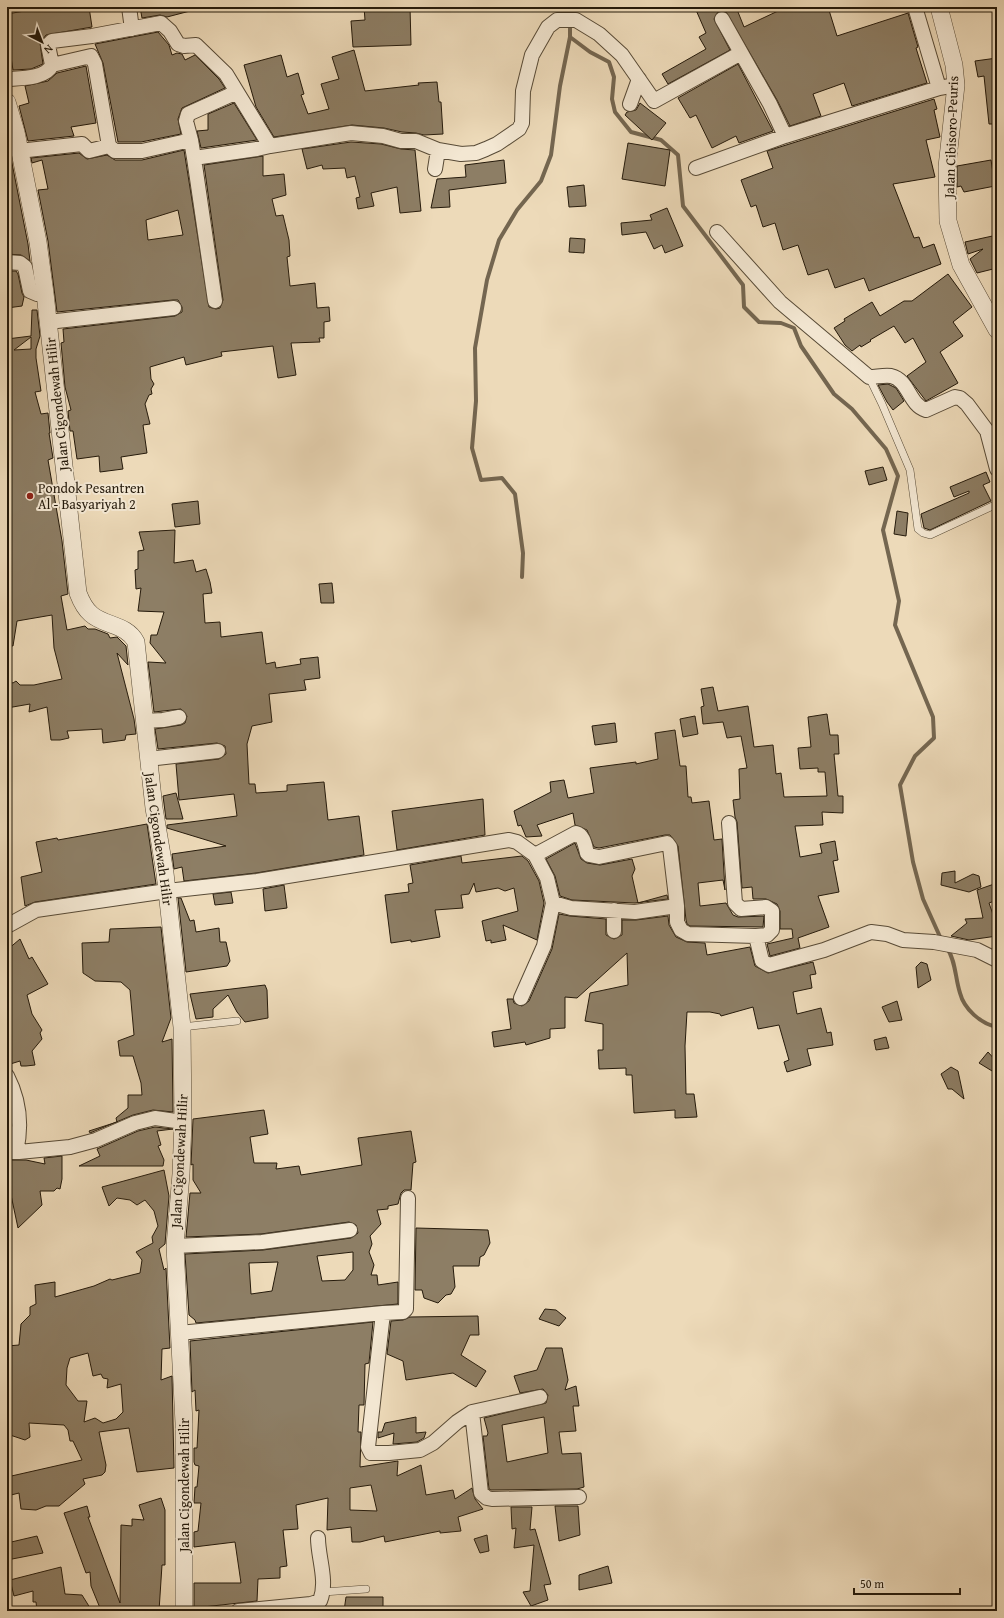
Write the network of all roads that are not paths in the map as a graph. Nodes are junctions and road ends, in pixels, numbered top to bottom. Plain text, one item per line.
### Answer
1 (129, 7) edge
2 (915, 7) edge
3 (939, 7) edge
4 (722, 19) dead end
5 (132, 29) junction
6 (741, 53) junction
7 (52, 65) junction
8 (7, 79) edge
9 (639, 79) junction
10 (956, 85) junction
11 (939, 88) junction
12 (237, 92) junction
13 (7, 102) edge
14 (630, 104) dead end
15 (785, 136) junction
16 (191, 140) junction
17 (109, 146) junction
18 (270, 146) junction
19 (438, 150) junction
20 (19, 151) junction
21 (194, 158) junction
22 (696, 168) dead end
23 (435, 169) dead end
24 (717, 232) dead end
25 (7, 262) edge
26 (46, 292) junction
27 (215, 301) dead end
28 (174, 308) dead end
29 (48, 322) junction
30 (997, 330) edge
31 (869, 377) junction
32 (992, 428) edge
33 (997, 469) edge
34 (997, 504) edge
35 (179, 716) dead end
36 (144, 721) junction
37 (218, 751) dead end
38 (148, 759) junction
39 (729, 823) dead end
40 (535, 854) junction
41 (167, 891) junction
42 (553, 903) junction
43 (677, 906) junction
44 (614, 910) junction
45 (7, 926) edge
46 (614, 931) dead end
47 (756, 936) junction
48 (997, 960) edge
49 (521, 998) dead end
50 (237, 1021) dead end
51 (182, 1027) junction
52 (7, 1076) edge
53 (183, 1122) junction
54 (12, 1152) edge
55 (408, 1198) dead end
56 (350, 1230) dead end
57 (175, 1246) junction
58 (383, 1312) junction
59 (179, 1333) junction
60 (540, 1397) dead end
61 (472, 1412) junction
62 (579, 1497) dead end
63 (318, 1538) dead end
64 (366, 1589) dead end
65 (323, 1592) junction
66 (184, 1611) edge
67 (238, 1611) edge

1 - 5 street
2 - 11 street
3 - 10 street, Jalan Cibisoro-Peuris
4 - 6 street
5 - 7 street
5 - 12 street
6 - 9 street
6 - 15 street
7 - 8 street
7 - 17 street
9 - 14 street
9 - 19 street
10 - 11 street
10 - 30 street, Jalan Cibisoro-Peuris
11 - 15 street
12 - 16 street
12 - 18 street
13 - 20 street, Jalan Cigondewah Hilir
15 - 22 street
16 - 17 street
16 - 21 street
17 - 20 street
18 - 19 street
18 - 21 street
19 - 23 street
20 - 26 street, Jalan Cigondewah Hilir
21 - 27 street
24 - 31 street
25 - 26 street
26 - 29 street, Jalan Cigondewah Hilir
28 - 29 street
29 - 36 street, Jalan Cigondewah Hilir
31 - 32 street
31 - 34 lane
32 - 33 street
35 - 36 street
36 - 38 street, Jalan Cigondewah Hilir
37 - 38 street
38 - 41 street, Jalan Cigondewah Hilir
39 - 47 street
40 - 41 street
40 - 42 street
40 - 43 street
41 - 45 street
41 - 51 street, Jalan Cigondewah Hilir
42 - 44 street
42 - 49 street
43 - 44 street
43 - 47 street
44 - 46 street
47 - 48 street
50 - 51 lane
51 - 53 street, Jalan Cigondewah Hilir
52 - 54 street
53 - 54 street
53 - 57 street, Jalan Cigondewah Hilir
55 - 58 street
56 - 57 street
57 - 59 street, Jalan Cigondewah Hilir
58 - 59 street
58 - 61 street
59 - 66 street, Jalan Cigondewah Hilir
60 - 61 street
61 - 62 street
63 - 65 street
64 - 65 lane
65 - 67 street

